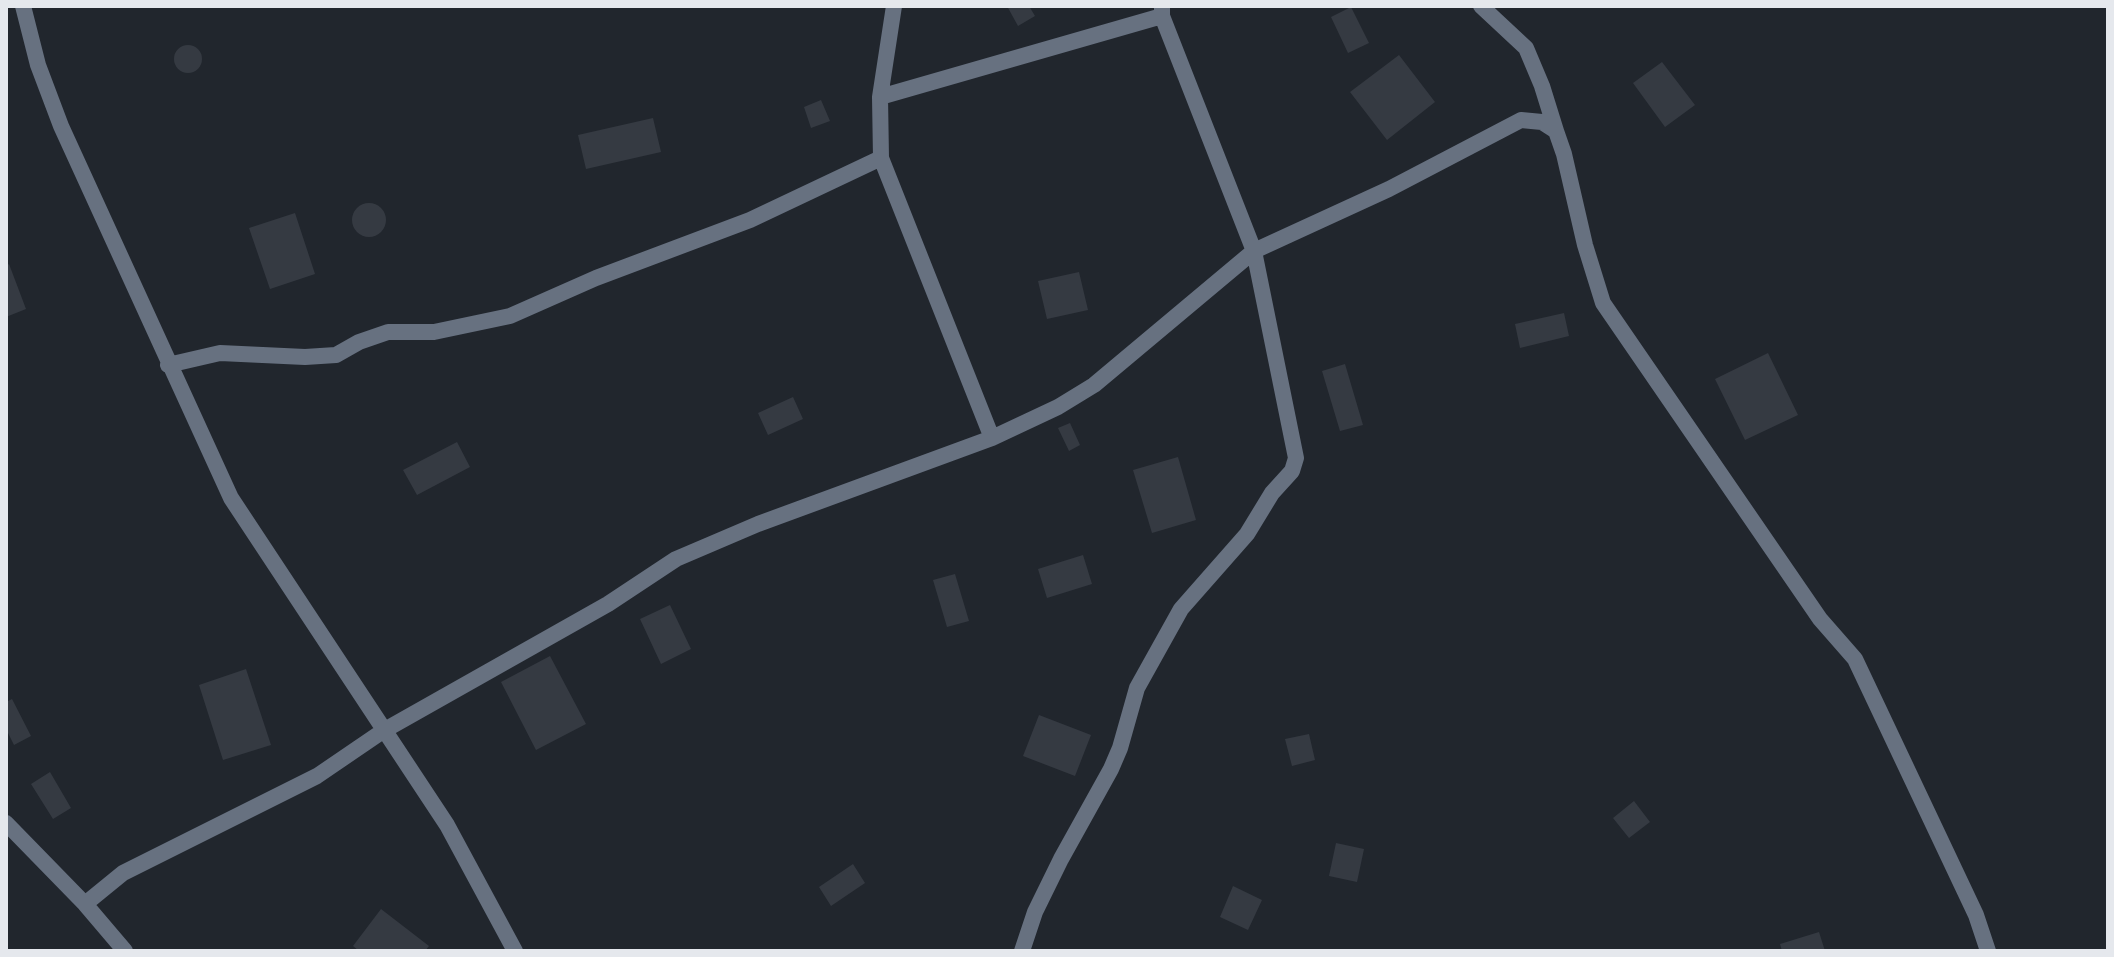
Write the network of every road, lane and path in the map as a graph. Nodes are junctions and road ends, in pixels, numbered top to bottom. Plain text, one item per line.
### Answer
1 (23, 6) edge
2 (894, 6) edge
3 (1481, 6) edge
4 (1162, 11) edge
5 (880, 97) junction
6 (1556, 131) junction
7 (881, 158) junction
8 (1254, 251) junction
9 (168, 365) junction
10 (992, 438) junction
11 (383, 731) junction
12 (6, 823) edge
13 (85, 904) junction
14 (125, 951) edge
15 (515, 951) edge
16 (1022, 951) edge
17 (1988, 951) edge

1 - 9 street
2 - 5 street
3 - 6 street
4 - 5 street
4 - 8 street
5 - 7 street
6 - 8 street
6 - 17 street
7 - 9 street
7 - 10 street
8 - 10 street
8 - 16 street
9 - 11 street
10 - 11 street
11 - 13 street
11 - 15 street
12 - 13 street
13 - 14 street

